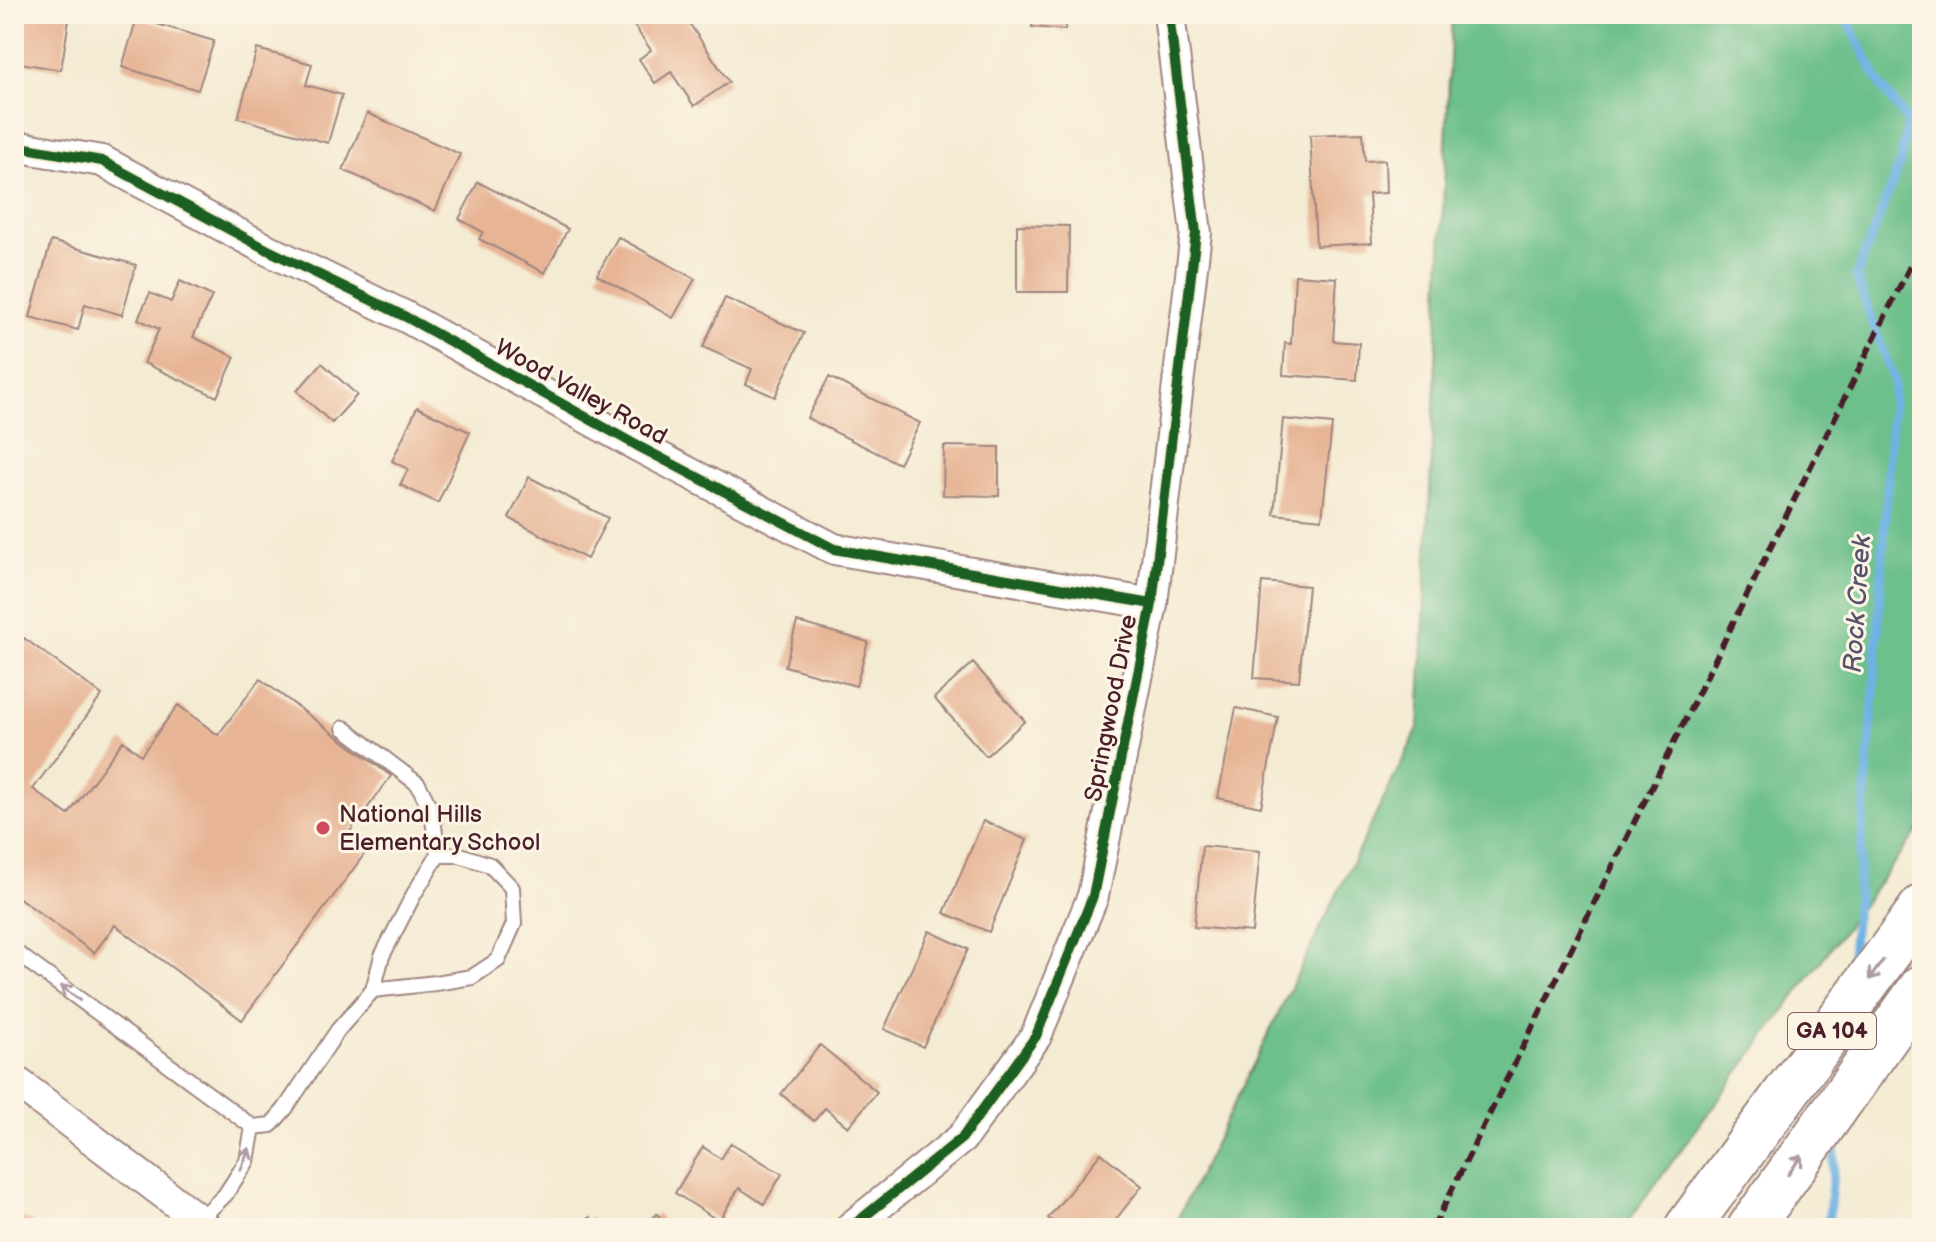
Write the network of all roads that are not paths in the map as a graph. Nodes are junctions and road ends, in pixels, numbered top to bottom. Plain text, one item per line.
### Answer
1 (1169, 14) edge
2 (14, 146) edge
3 (1152, 604) junction
4 (344, 728) dead end
5 (438, 855) junction
6 (1922, 907) edge
7 (14, 951) edge
8 (1922, 987) edge
9 (373, 990) junction
10 (14, 1080) edge
11 (253, 1127) junction
12 (202, 1224) edge
13 (850, 1228) edge
14 (1687, 1228) edge
15 (1750, 1228) edge

1 - 3 street, Springwood Drive
2 - 3 street, Wood Valley Road
3 - 13 street, Springwood Drive
4 - 5 lane
5 - 9 lane
5 - 9 lane
6 -> 14 main road, GA 104
11 -> 7 lane
15 -> 8 main road, GA 104
9 - 11 lane
10 - 12 street
12 -> 11 lane

